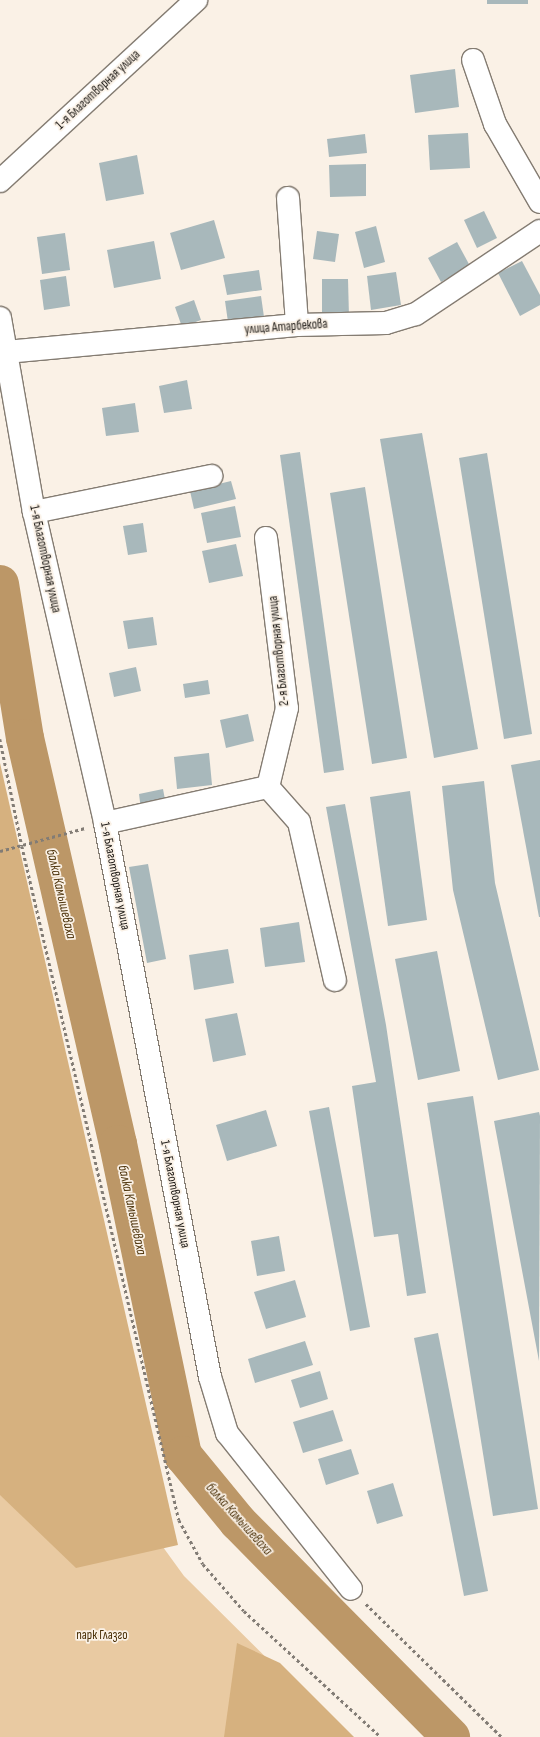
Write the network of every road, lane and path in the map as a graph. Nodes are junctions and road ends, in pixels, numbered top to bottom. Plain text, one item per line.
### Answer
1 (196, 0) edge
2 (473, 60) dead end
3 (0, 181) edge
4 (288, 198) dead end
5 (540, 202) edge
6 (540, 231) edge
7 (0, 318) edge
8 (297, 325) junction
9 (6, 352) junction
10 (211, 476) dead end
11 (34, 512) junction
12 (266, 538) dead end
13 (0, 739) edge
14 (268, 787) junction
15 (105, 823) junction
16 (22, 846) junction
17 (0, 851) edge
18 (335, 980) dead end
19 (351, 1589) joint
20 (381, 1737) edge
21 (502, 1737) edge

1 - 3 street, 1-я Благотворная улица
2 - 5 street
4 - 8 street
6 - 8 street, улица Атарбекова
7 - 9 street, 1-я Благотворная улица
8 - 9 street, улица Атарбекова
9 - 11 street, 1-я Благотворная улица
10 - 11 street
11 - 15 street, 1-я Благотворная улица
12 - 14 street, 2-я Благотворная улица
13 - 16 path
14 - 15 street
14 - 18 street
15 - 16 path
15 - 19 street, 1-я Благотворная улица
16 - 17 path
16 - 20 path
19 - 21 path

